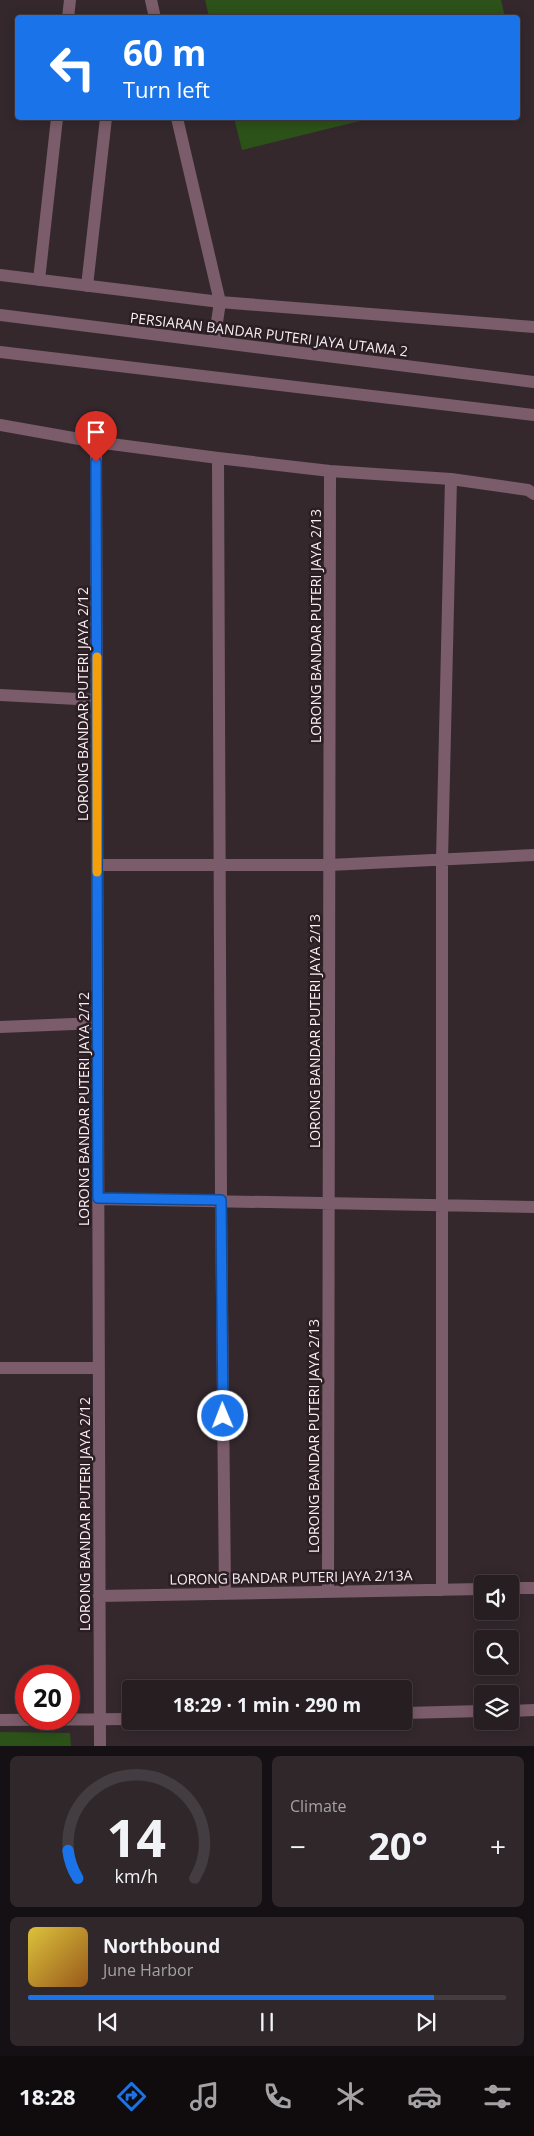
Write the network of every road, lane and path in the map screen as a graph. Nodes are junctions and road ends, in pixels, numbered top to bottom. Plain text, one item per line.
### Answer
1 (70, 0) edge
2 (151, 0) edge
3 (68, 15) edge
4 (154, 15) edge
5 (57, 120) edge
6 (106, 120) edge
7 (177, 120) edge
8 (0, 275) edge
9 (40, 280) junction
10 (87, 286) junction
11 (220, 302) junction
12 (0, 316) edge
13 (534, 327) edge
14 (214, 342) junction
15 (0, 352) edge
16 (534, 382) edge
17 (534, 414) edge
18 (0, 426) edge
19 (96, 442) junction
20 (218, 458) junction
21 (330, 471) junction
22 (451, 479) junction
23 (534, 494) edge
24 (0, 695) edge
25 (97, 700) junction
26 (534, 856) edge
27 (442, 860) junction
28 (97, 865) junction
29 (220, 865) junction
30 (329, 865) junction
31 (98, 1023) junction
32 (0, 1028) edge
33 (98, 1198) junction
34 (221, 1200) junction
35 (329, 1202) junction
36 (442, 1204) junction
37 (534, 1207) edge
38 (0, 1368) edge
39 (99, 1368) junction
40 (519, 1588) edge
41 (534, 1588) edge
42 (474, 1589) edge
43 (442, 1590) junction
44 (328, 1592) junction
45 (225, 1593) junction
46 (99, 1596) junction
47 (534, 1710) edge
48 (474, 1711) edge
49 (519, 1711) edge
50 (412, 1713) edge
51 (122, 1719) edge
52 (0, 1720) edge
53 (100, 1720) junction
54 (100, 1746) edge

1 - 3 street
2 - 4 street
5 - 9 street
6 - 10 street
7 - 11 street
8 - 9 street
9 - 10 street
10 - 11 street
11 - 13 street
11 - 14 street
12 - 14 street, PERSIARAN BANDAR PUTERI JAYA UTAMA 2
14 - 16 street, PERSIARAN BANDAR PUTERI JAYA UTAMA 2
15 - 17 street
18 - 19 street
19 - 20 street
19 - 25 street, LORONG BANDAR PUTERI JAYA 2/12
20 - 21 street
20 - 29 street
21 - 22 street
21 - 30 street, LORONG BANDAR PUTERI JAYA 2/13
22 - 23 street
22 - 27 street
24 - 25 street
25 - 28 street, LORONG BANDAR PUTERI JAYA 2/12
26 - 27 street
27 - 30 street
27 - 36 street
28 - 29 street
28 - 31 street, LORONG BANDAR PUTERI JAYA 2/12
29 - 30 street
29 - 34 street
30 - 35 street, LORONG BANDAR PUTERI JAYA 2/13
31 - 32 street
31 - 33 street, LORONG BANDAR PUTERI JAYA 2/12
33 - 34 street
33 - 39 street, LORONG BANDAR PUTERI JAYA 2/12
34 - 35 street
34 - 45 street
35 - 36 street
35 - 44 street, LORONG BANDAR PUTERI JAYA 2/13
36 - 37 street
36 - 43 street
38 - 39 street
39 - 46 street, LORONG BANDAR PUTERI JAYA 2/12
40 - 41 street
42 - 43 street, LORONG BANDAR PUTERI JAYA 2/13A
43 - 44 street, LORONG BANDAR PUTERI JAYA 2/13A
44 - 45 street, LORONG BANDAR PUTERI JAYA 2/13A
45 - 46 street, LORONG BANDAR PUTERI JAYA 2/13A
46 - 53 street, LORONG BANDAR PUTERI JAYA 2/12
47 - 49 street
48 - 50 street
51 - 53 street
52 - 53 street
53 - 54 street, LORONG BANDAR PUTERI JAYA 2/12

